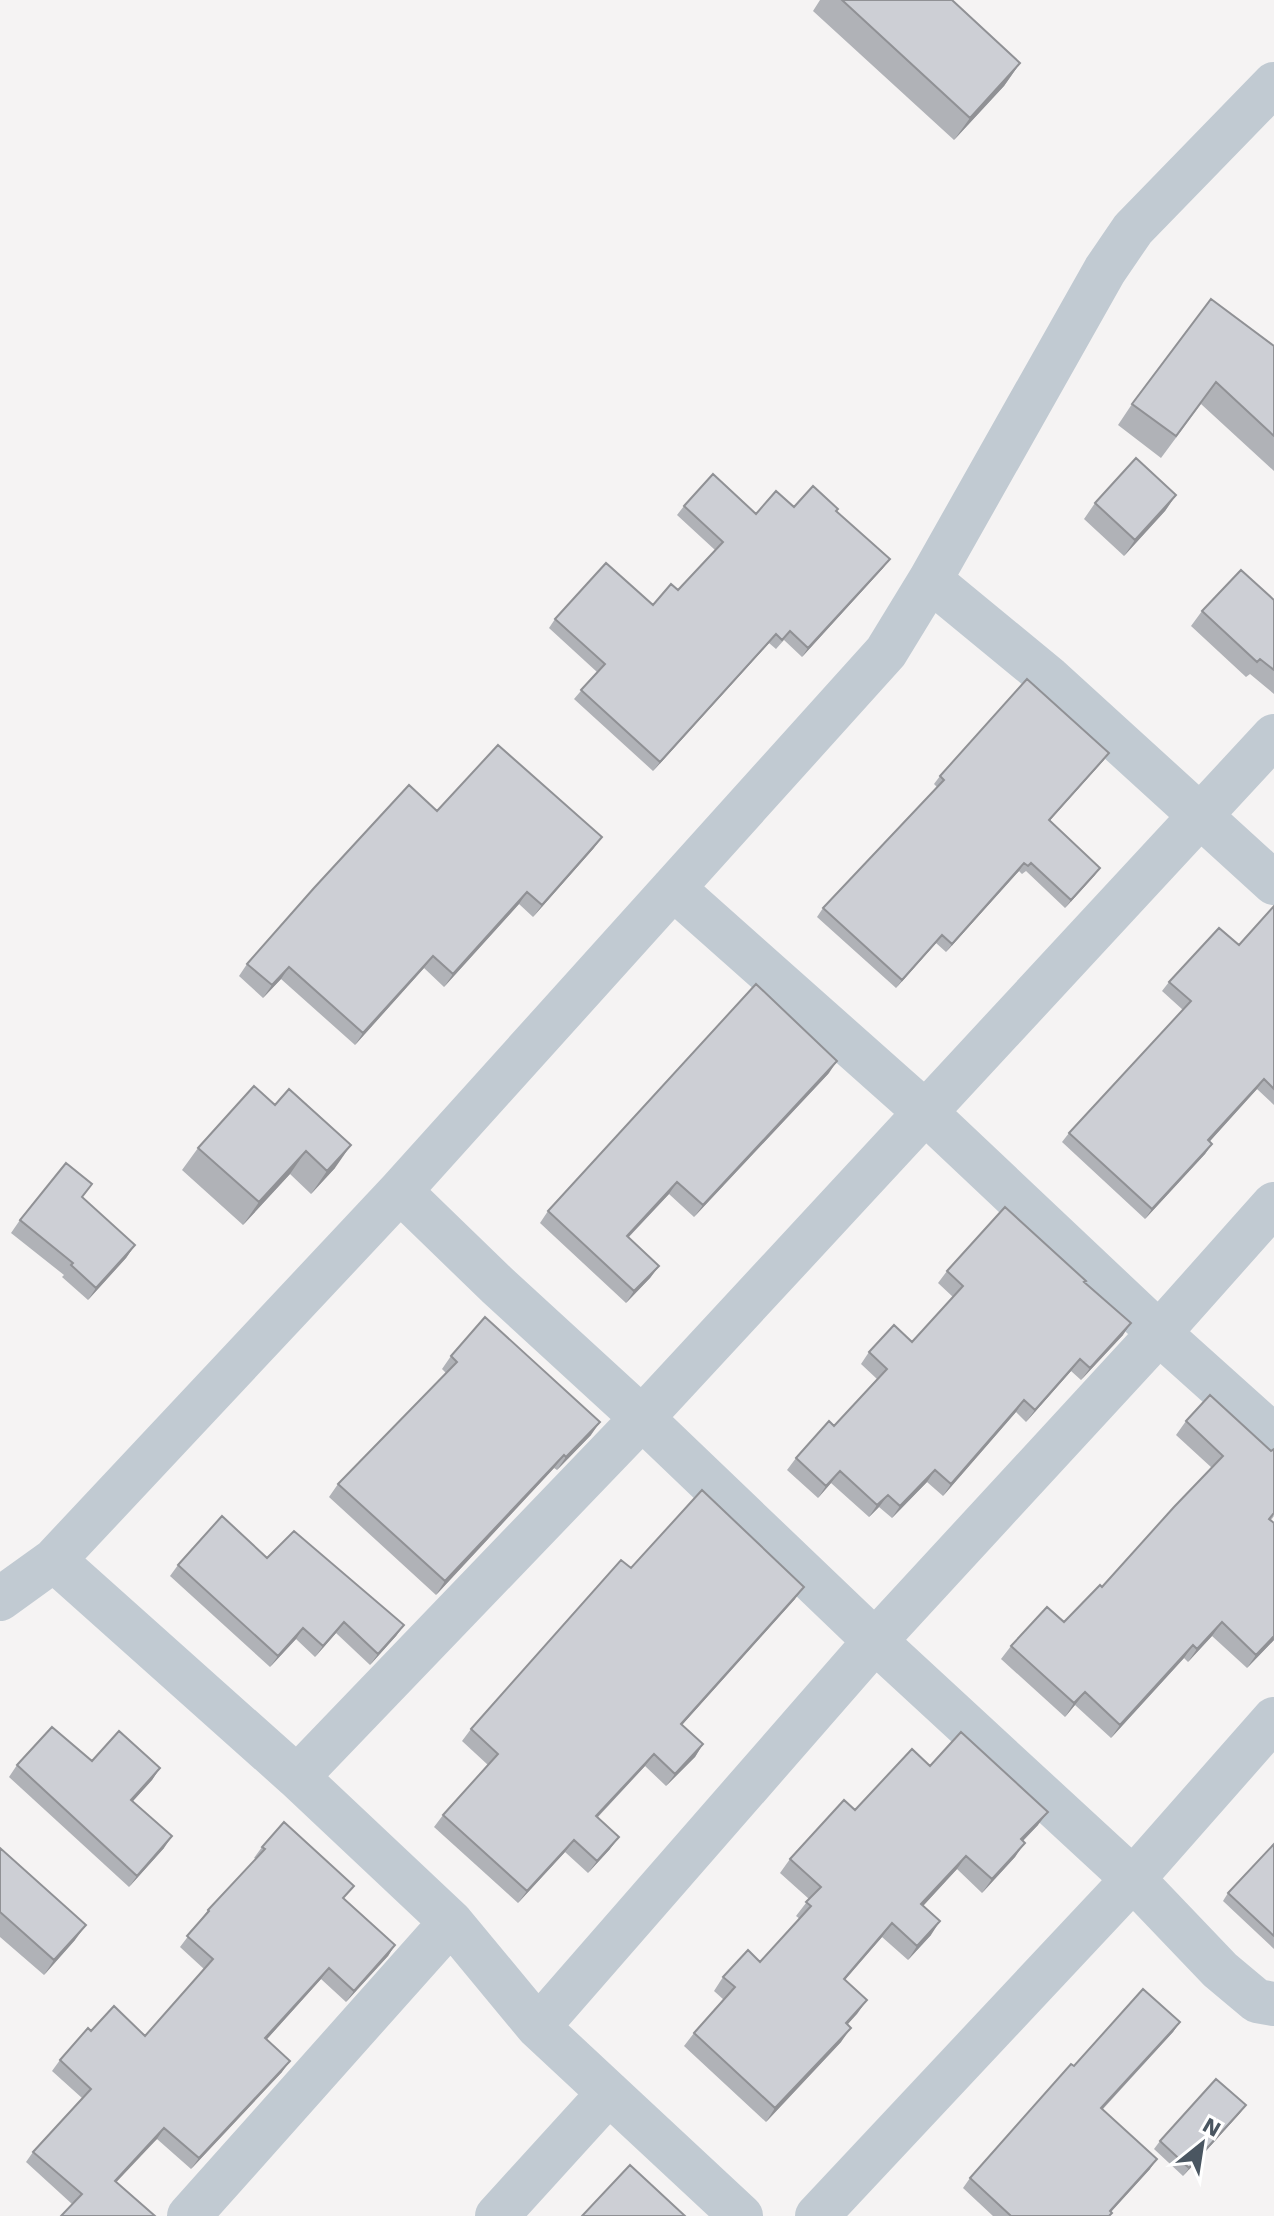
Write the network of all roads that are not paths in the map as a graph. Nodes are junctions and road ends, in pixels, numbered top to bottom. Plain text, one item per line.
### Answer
1 (1274, 84) edge
2 (930, 580) junction
3 (1274, 736) edge
4 (1199, 817) junction
5 (1274, 883) edge
6 (673, 888) junction
7 (925, 1112) junction
8 (400, 1191) junction
9 (1274, 1204) edge
10 (1159, 1333) junction
11 (642, 1418) junction
12 (1274, 1436) edge
13 (54, 1560) junction
14 (0, 1599) edge
15 (875, 1641) junction
16 (1274, 1719) edge
17 (297, 1777) junction
18 (1133, 1879) junction
19 (451, 1922) junction
20 (1274, 2004) edge
21 (538, 2027) junction
22 (609, 2093) junction
23 (189, 2216) edge
24 (497, 2216) edge
25 (741, 2216) edge
26 (817, 2216) edge

1 - 2 street
2 - 4 street
2 - 6 street
3 - 4 street
4 - 5 street
4 - 7 street
6 - 7 street
6 - 8 street
7 - 10 street
7 - 11 street
8 - 11 street
8 - 13 street
9 - 10 street
10 - 12 street
10 - 15 street
11 - 15 street
11 - 17 street
13 - 14 street
13 - 17 street
15 - 18 street
15 - 21 street
16 - 18 street
17 - 19 street
18 - 20 street
18 - 26 street
19 - 21 street
19 - 23 street
21 - 22 street
22 - 24 street
22 - 25 street

